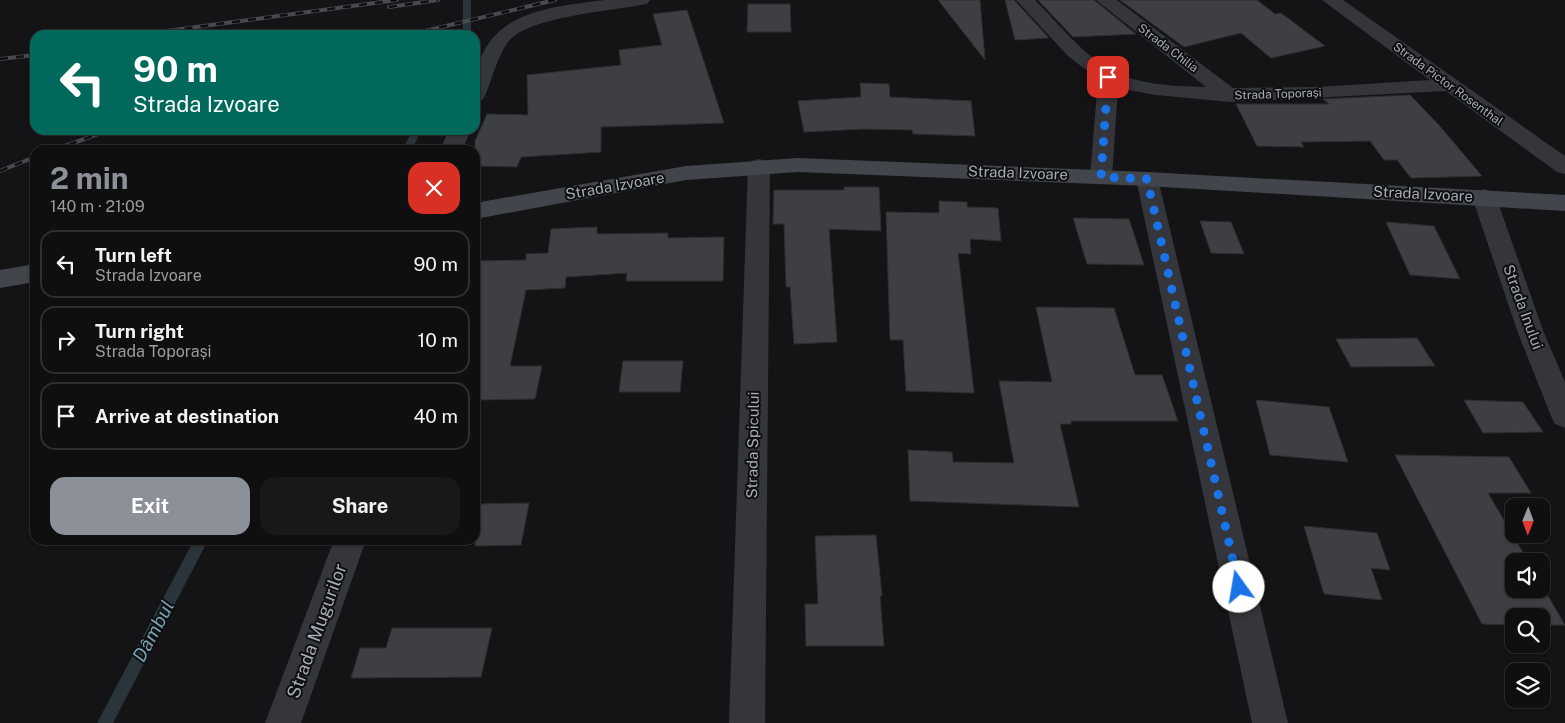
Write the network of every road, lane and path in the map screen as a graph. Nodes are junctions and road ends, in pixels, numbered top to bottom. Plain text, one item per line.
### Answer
1 (641, 0) edge
2 (1025, 0) edge
3 (1105, 0) edge
4 (1331, 0) edge
5 (1108, 77) junction
6 (480, 85) edge
7 (1450, 85) junction
8 (1230, 96) junction
9 (759, 166) junction
10 (1565, 167) edge
11 (1101, 177) junction
12 (1147, 179) junction
13 (1484, 197) junction
14 (1565, 203) edge
15 (480, 211) edge
16 (30, 274) edge
17 (0, 279) edge
18 (1565, 416) edge
19 (348, 545) edge
20 (283, 723) edge
21 (747, 723) edge
22 (1270, 723) edge

1 - 6 street
2 - 5 street, Strada Toporași
3 - 8 street, Strada Chilia
4 - 7 street, Strada Pictor Rosenthal
5 - 8 street, Strada Toporași
5 - 11 street
7 - 8 street, Strada Toporași
7 - 10 street, Strada Pictor Rosenthal
9 - 11 street, Strada Izvoare
9 - 15 street, Strada Izvoare
9 - 21 street, Strada Spicului
11 - 12 street, Strada Izvoare
12 - 13 street, Strada Izvoare
12 - 22 street
13 - 14 street, Strada Izvoare
13 - 18 street, Strada Inului
16 - 17 street
19 - 20 street, Strada Mugurilor

